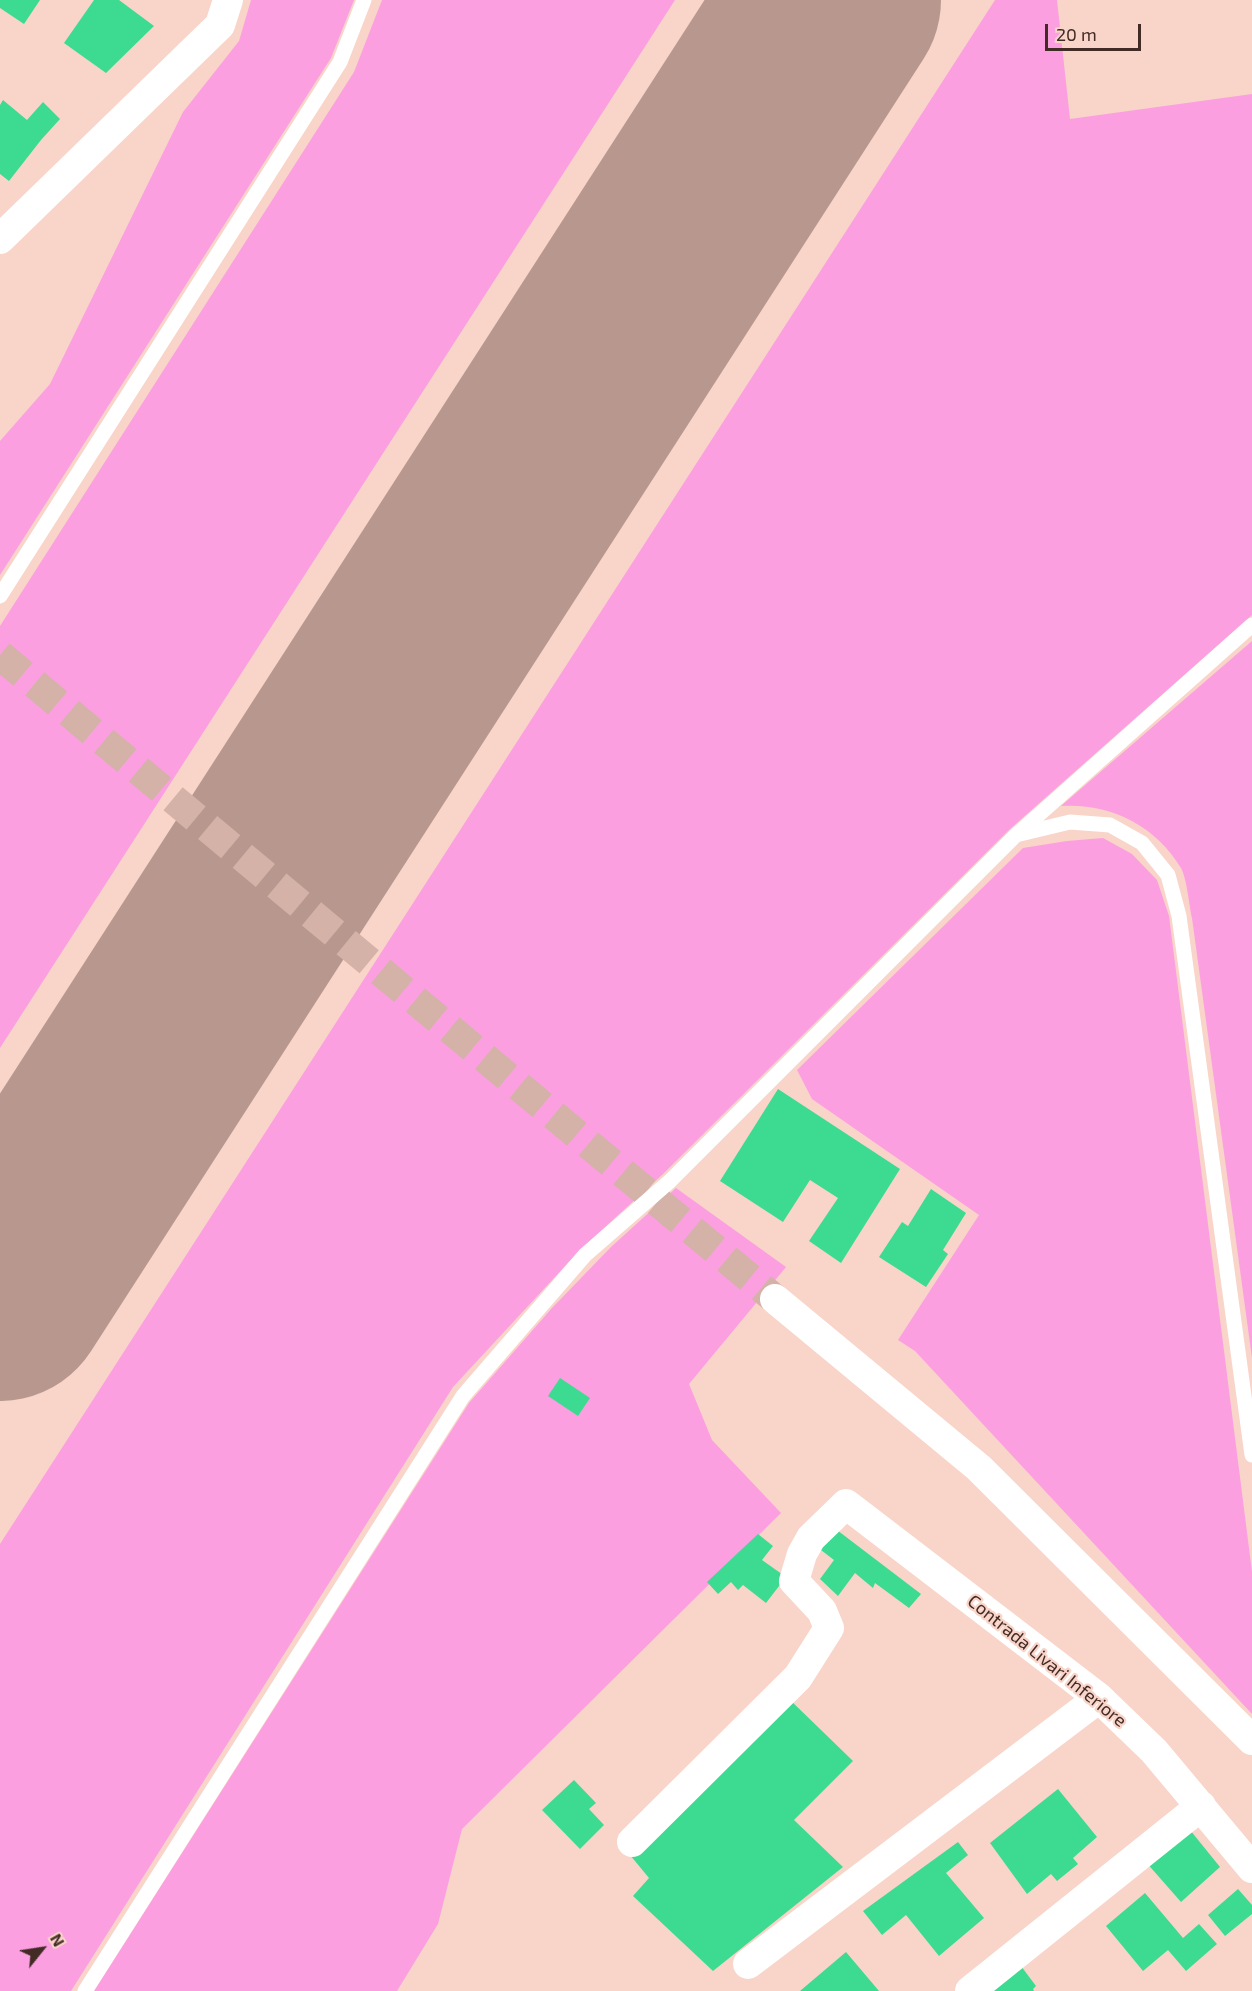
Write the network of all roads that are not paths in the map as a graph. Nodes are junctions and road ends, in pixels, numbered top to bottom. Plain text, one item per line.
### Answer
1 (228, 0) edge
2 (364, 0) edge
3 (0, 239) edge
4 (0, 596) edge
5 (1252, 625) edge
6 (1017, 835) junction
7 (775, 1299) tunnel mouth
8 (1252, 1455) edge
9 (1099, 1698) junction
10 (1252, 1740) edge
11 (1201, 1806) junction
12 (632, 1842) dead end
13 (1252, 1868) edge
14 (748, 1964) dead end
15 (84, 1991) edge
16 (970, 1991) edge

1 - 3 street
2 - 4 lane
5 - 6 lane
6 - 8 lane
6 - 15 lane
7 - 10 street
9 - 11 street, Contrada Livari Inferiore
9 - 12 street, Contrada Livari Inferiore
9 - 14 street
11 - 13 street, Contrada Livari Inferiore
11 - 16 street

